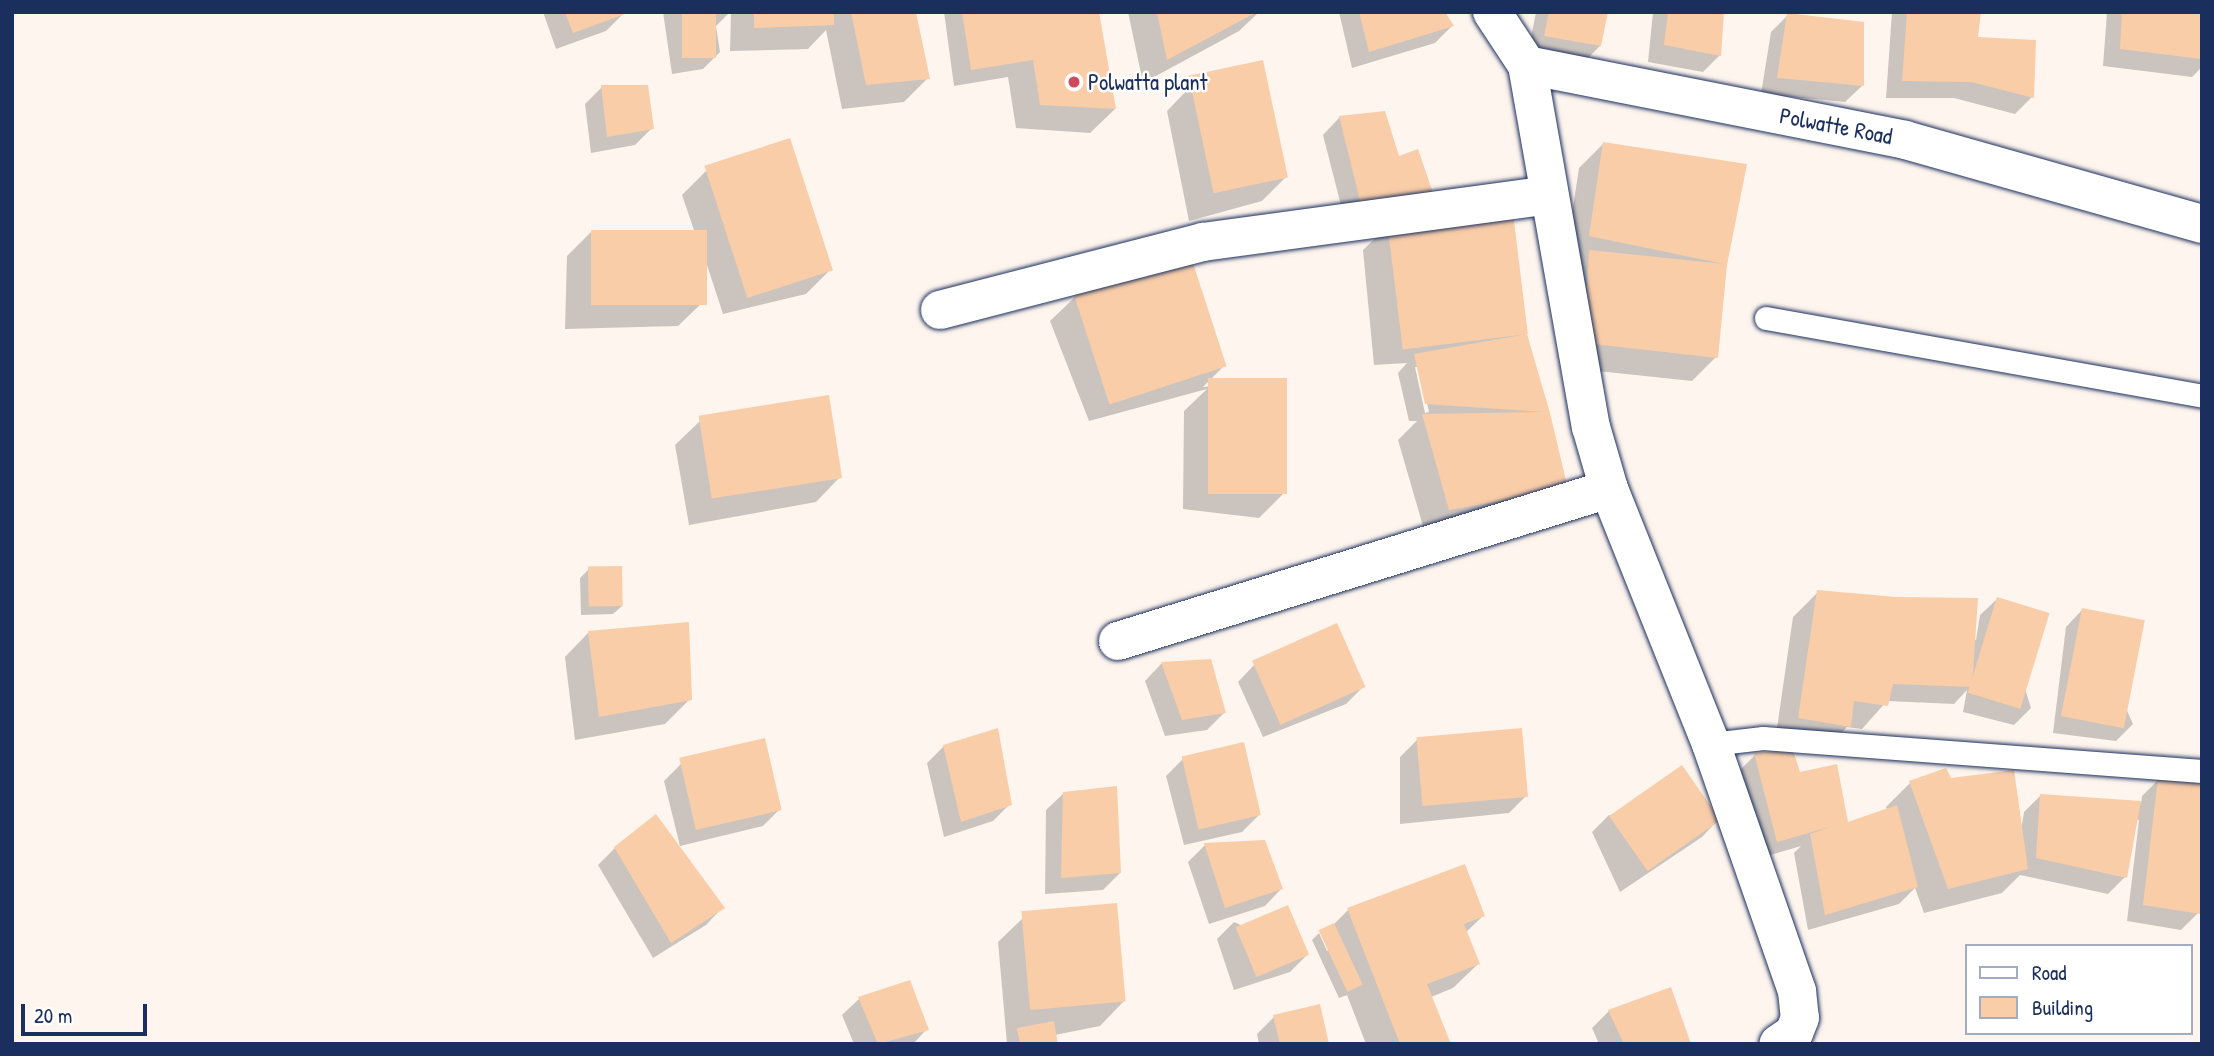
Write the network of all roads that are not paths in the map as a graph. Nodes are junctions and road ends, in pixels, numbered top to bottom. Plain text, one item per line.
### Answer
1 (1492, 12) edge
2 (1527, 65) junction
3 (1549, 195) junction
4 (2202, 224) edge
5 (940, 310) dead end
6 (1766, 318) dead end
7 (2202, 396) edge
8 (1609, 489) junction
9 (1118, 641) dead end
10 (1711, 744) junction
11 (2202, 771) edge
12 (1778, 1044) edge

1 - 2 street
2 - 3 street
2 - 4 street, Polwatte Road
3 - 5 street
3 - 8 street
6 - 7 lane
8 - 9 street
8 - 10 street
10 - 11 lane
10 - 12 street

